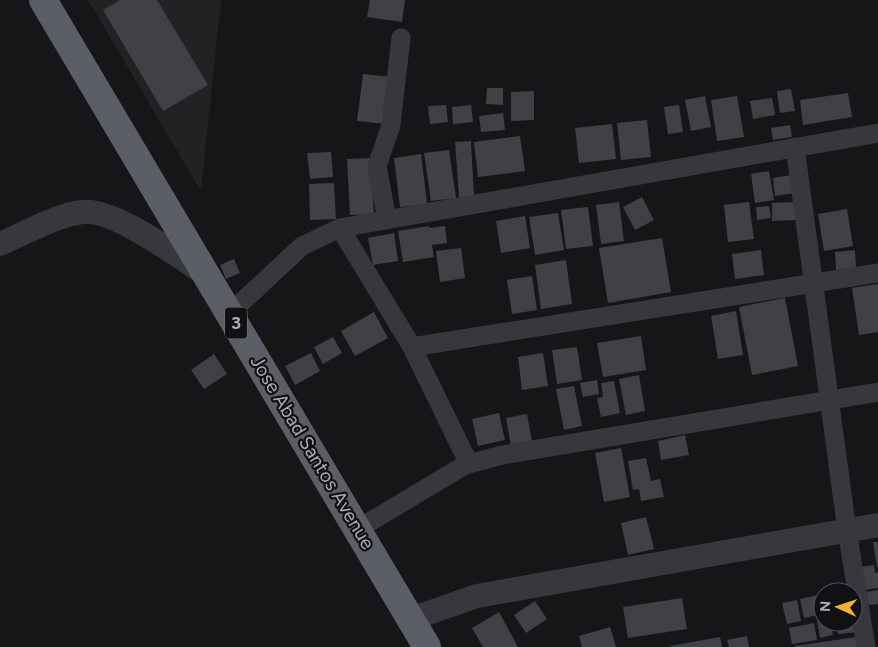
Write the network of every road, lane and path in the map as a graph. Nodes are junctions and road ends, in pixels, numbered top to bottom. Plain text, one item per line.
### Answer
1 (43, 0) edge
2 (402, 38) dead end
3 (878, 133) edge
4 (795, 146) junction
5 (387, 220) junction
6 (340, 228) junction
7 (0, 244) edge
8 (878, 272) edge
9 (207, 275) junction
10 (814, 283) junction
11 (230, 313) junction
12 (412, 346) junction
13 (878, 392) edge
14 (829, 399) junction
15 (469, 464) junction
16 (878, 525) edge
17 (358, 528) junction
18 (847, 530) junction
19 (410, 619) junction
20 (427, 647) edge
21 (866, 647) edge

1 - 9 highway, Jose Abad Santos Avenue / 3
2 - 5 street
3 - 4 street
4 - 5 street
4 - 10 street
5 - 6 street
6 - 11 street
6 - 12 street
7 - 9 street
8 - 10 street
9 - 11 highway, Jose Abad Santos Avenue / 3
10 - 12 street
10 - 14 street
11 - 17 highway, Jose Abad Santos Avenue / 3
12 - 15 street
13 - 14 street
14 - 15 street
14 - 18 street
15 - 17 street
16 - 18 street
17 - 19 highway, Jose Abad Santos Avenue / 3
18 - 19 street
18 - 21 street
19 - 20 highway, Jose Abad Santos Avenue / 3

